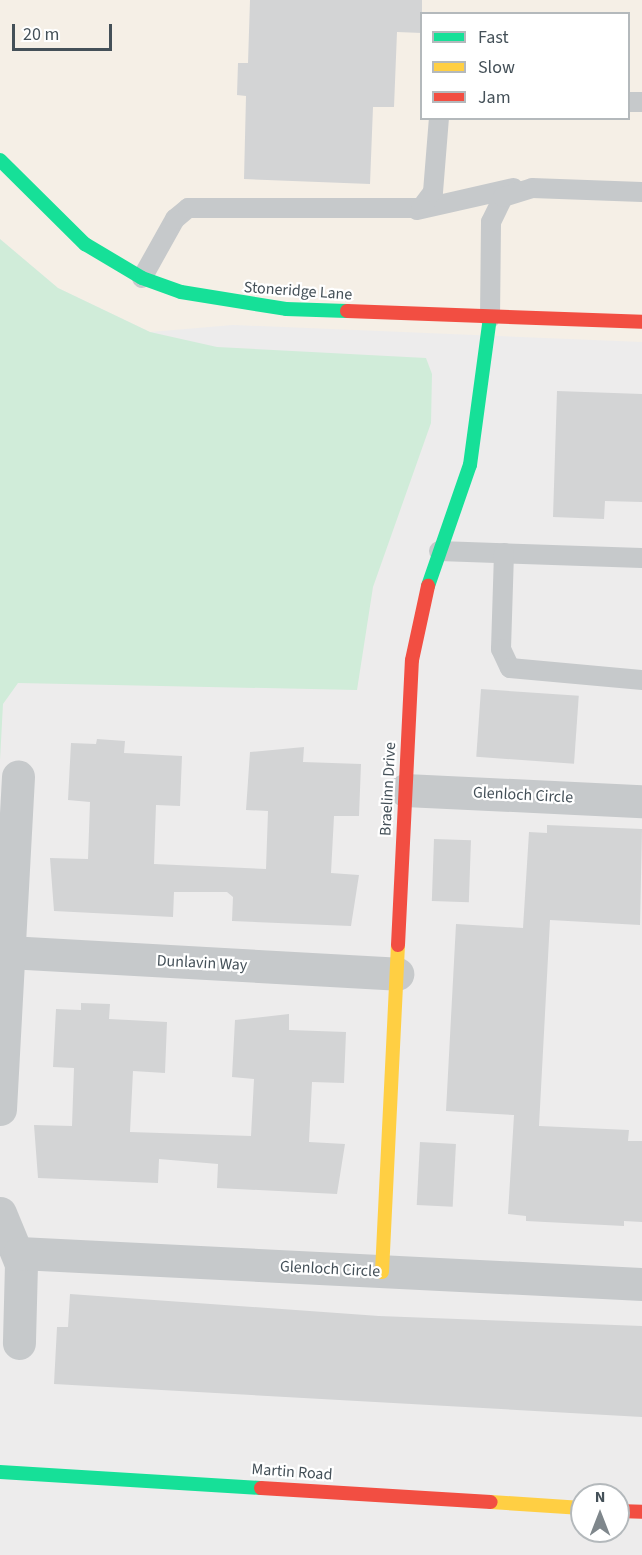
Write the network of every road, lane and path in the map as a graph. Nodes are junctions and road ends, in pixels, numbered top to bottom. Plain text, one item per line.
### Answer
1 (439, 120) edge
2 (0, 160) edge
3 (532, 188) junction
4 (642, 192) edge
5 (409, 210) junction
6 (142, 278) junction
7 (490, 318) junction
8 (642, 322) edge
9 (439, 551) junction
10 (504, 553) junction
11 (642, 558) edge
12 (642, 680) edge
13 (18, 776) dead end
14 (405, 790) junction
15 (642, 801) edge
16 (8, 952) junction
17 (397, 974) junction
18 (0, 1109) edge
19 (0, 1213) edge
20 (19, 1253) junction
21 (382, 1272) junction
22 (642, 1284) edge
23 (19, 1343) dead end
24 (0, 1472) edge
25 (570, 1507) edge

1 - 5 lane
2 - 6 street, Stoneridge Lane
3 - 4 lane
3 - 5 lane
3 - 7 lane
5 - 6 lane
6 - 7 street, Stoneridge Lane
7 - 8 street, Stoneridge Lane
7 - 9 street, Braelinn Drive
9 - 10 lane
9 - 14 street, Braelinn Drive
10 - 11 lane
10 - 12 lane
13 - 16 street
14 - 15 street, Glenloch Circle
14 - 17 street, Braelinn Drive
16 - 17 street, Dunlavin Way
16 - 18 street
17 - 21 street, Braelinn Drive
19 - 20 street
20 - 21 street, Glenloch Circle
20 - 23 street
21 - 22 street, Glenloch Circle
24 - 25 street, Martin Road

